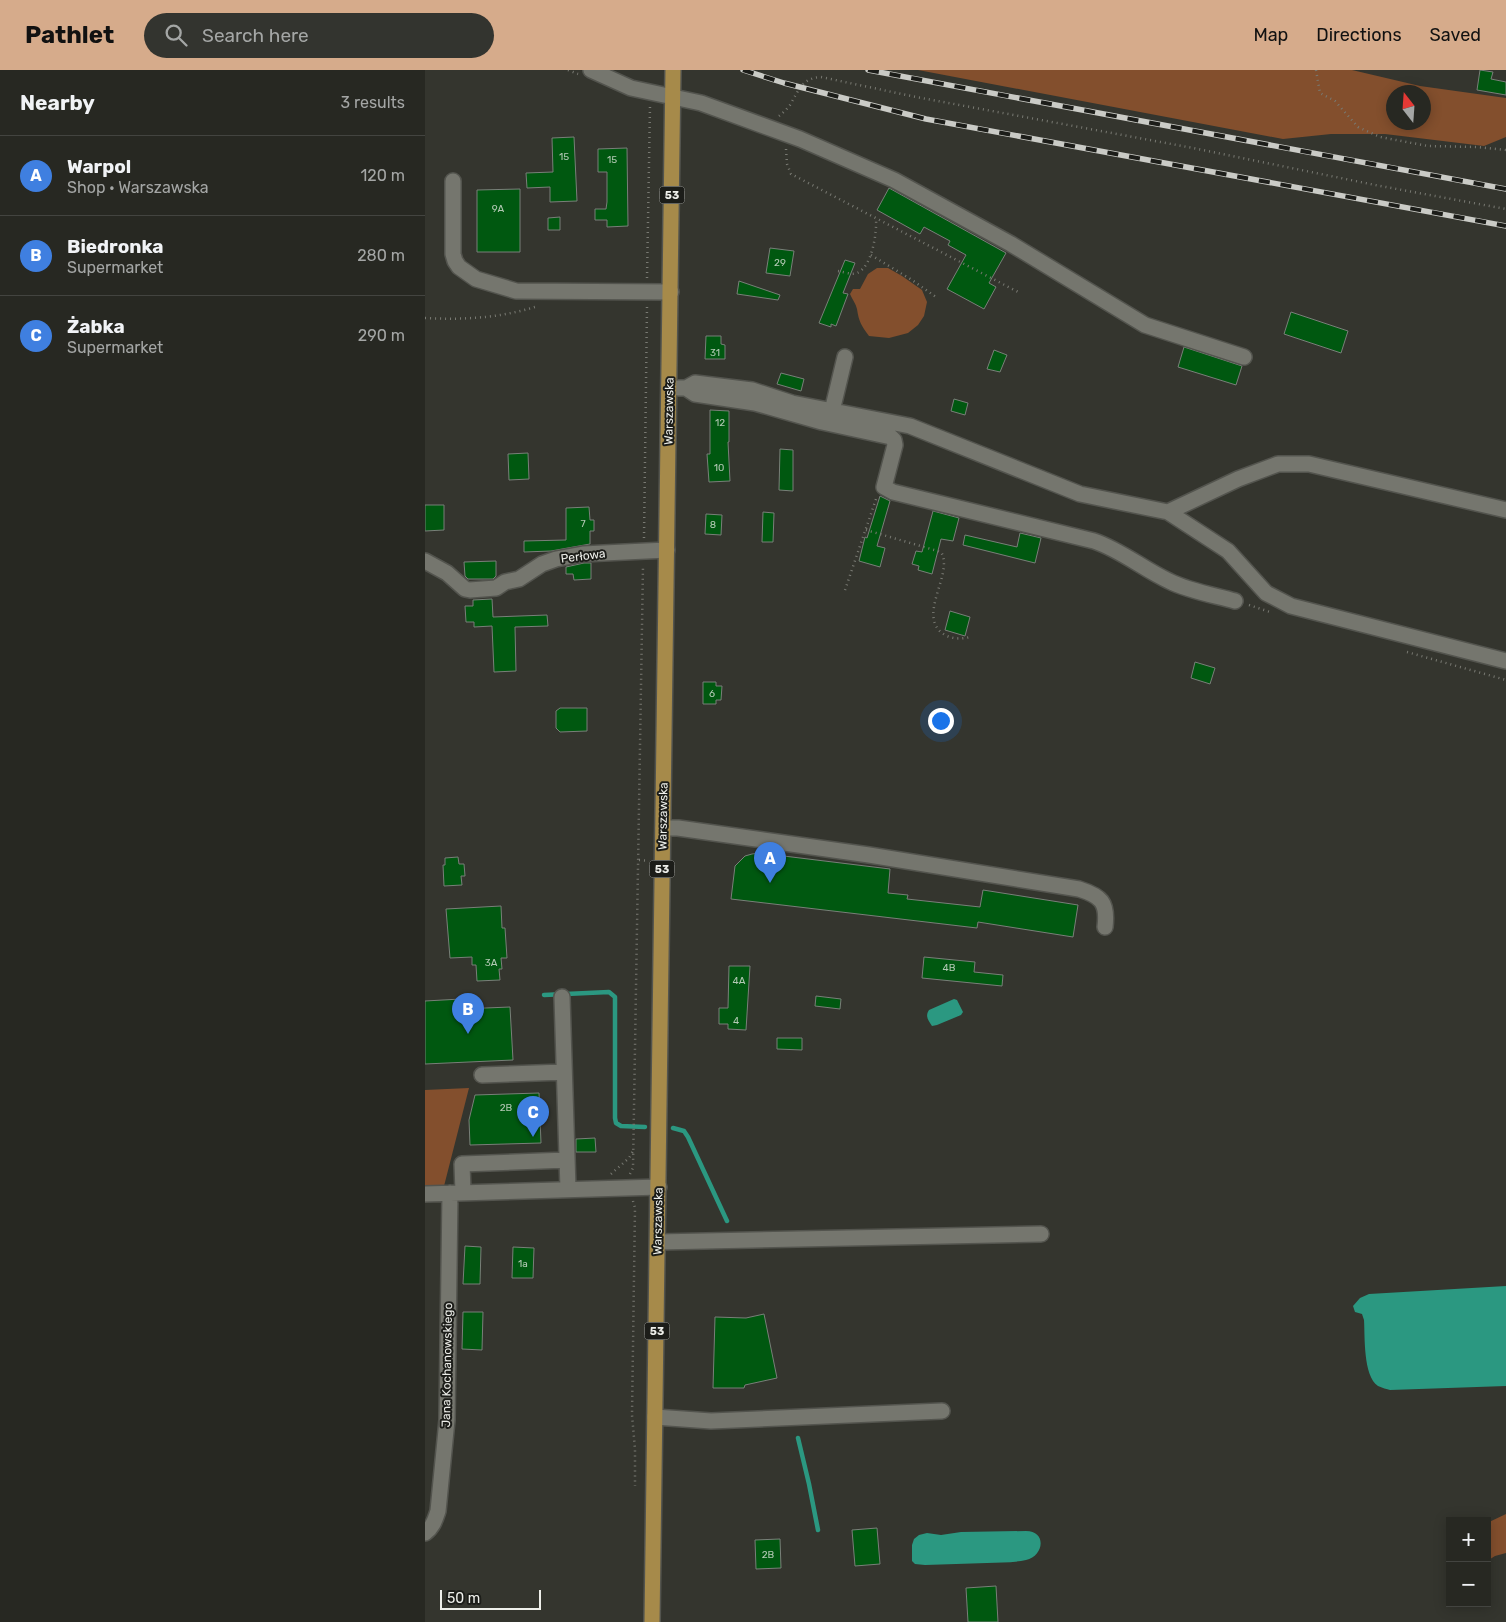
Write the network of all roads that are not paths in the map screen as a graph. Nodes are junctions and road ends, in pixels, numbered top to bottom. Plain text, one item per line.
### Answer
1 (673, 70) edge
2 (587, 73) edge
3 (673, 98) junction
4 (453, 181) dead end
5 (671, 292) junction
6 (845, 357) dead end
7 (1244, 357) dead end
8 (669, 388) junction
9 (686, 388) junction
10 (832, 411) junction
11 (1506, 510) edge
12 (1168, 512) junction
13 (667, 550) junction
14 (425, 561) edge
15 (1235, 601) dead end
16 (1506, 661) edge
17 (663, 828) junction
18 (1105, 927) dead end
19 (562, 997) dead end
20 (564, 1072) junction
21 (482, 1075) dead end
22 (567, 1160) junction
23 (659, 1187) junction
24 (568, 1189) junction
25 (456, 1192) junction
26 (425, 1194) edge
27 (1041, 1234) dead end
28 (658, 1242) junction
29 (942, 1411) dead end
30 (655, 1417) junction
31 (425, 1533) edge
32 (652, 1622) edge

1 - 3 main road, Warszawska / 53
2 - 3 street
3 - 5 main road, Warszawska / 53
3 - 7 street
4 - 5 street
5 - 8 main road, Warszawska / 53
6 - 10 street
8 - 9 street
8 - 13 main road, Warszawska / 53
9 - 10 street
9 - 15 street
10 - 12 street
11 - 12 street
12 - 16 street
13 - 14 street, Perłowa
13 - 17 main road, Warszawska / 53
17 - 18 street
17 - 23 main road, Warszawska / 53
19 - 20 street
20 - 21 street
20 - 22 street
22 - 24 street
22 - 25 street, Jana Kochanowskiego
23 - 24 street
23 - 28 main road, Warszawska / 53
24 - 25 street
25 - 26 street
25 - 31 street, Jana Kochanowskiego
27 - 28 street
28 - 30 main road, Warszawska / 53
29 - 30 street
30 - 32 main road, Warszawska / 53

